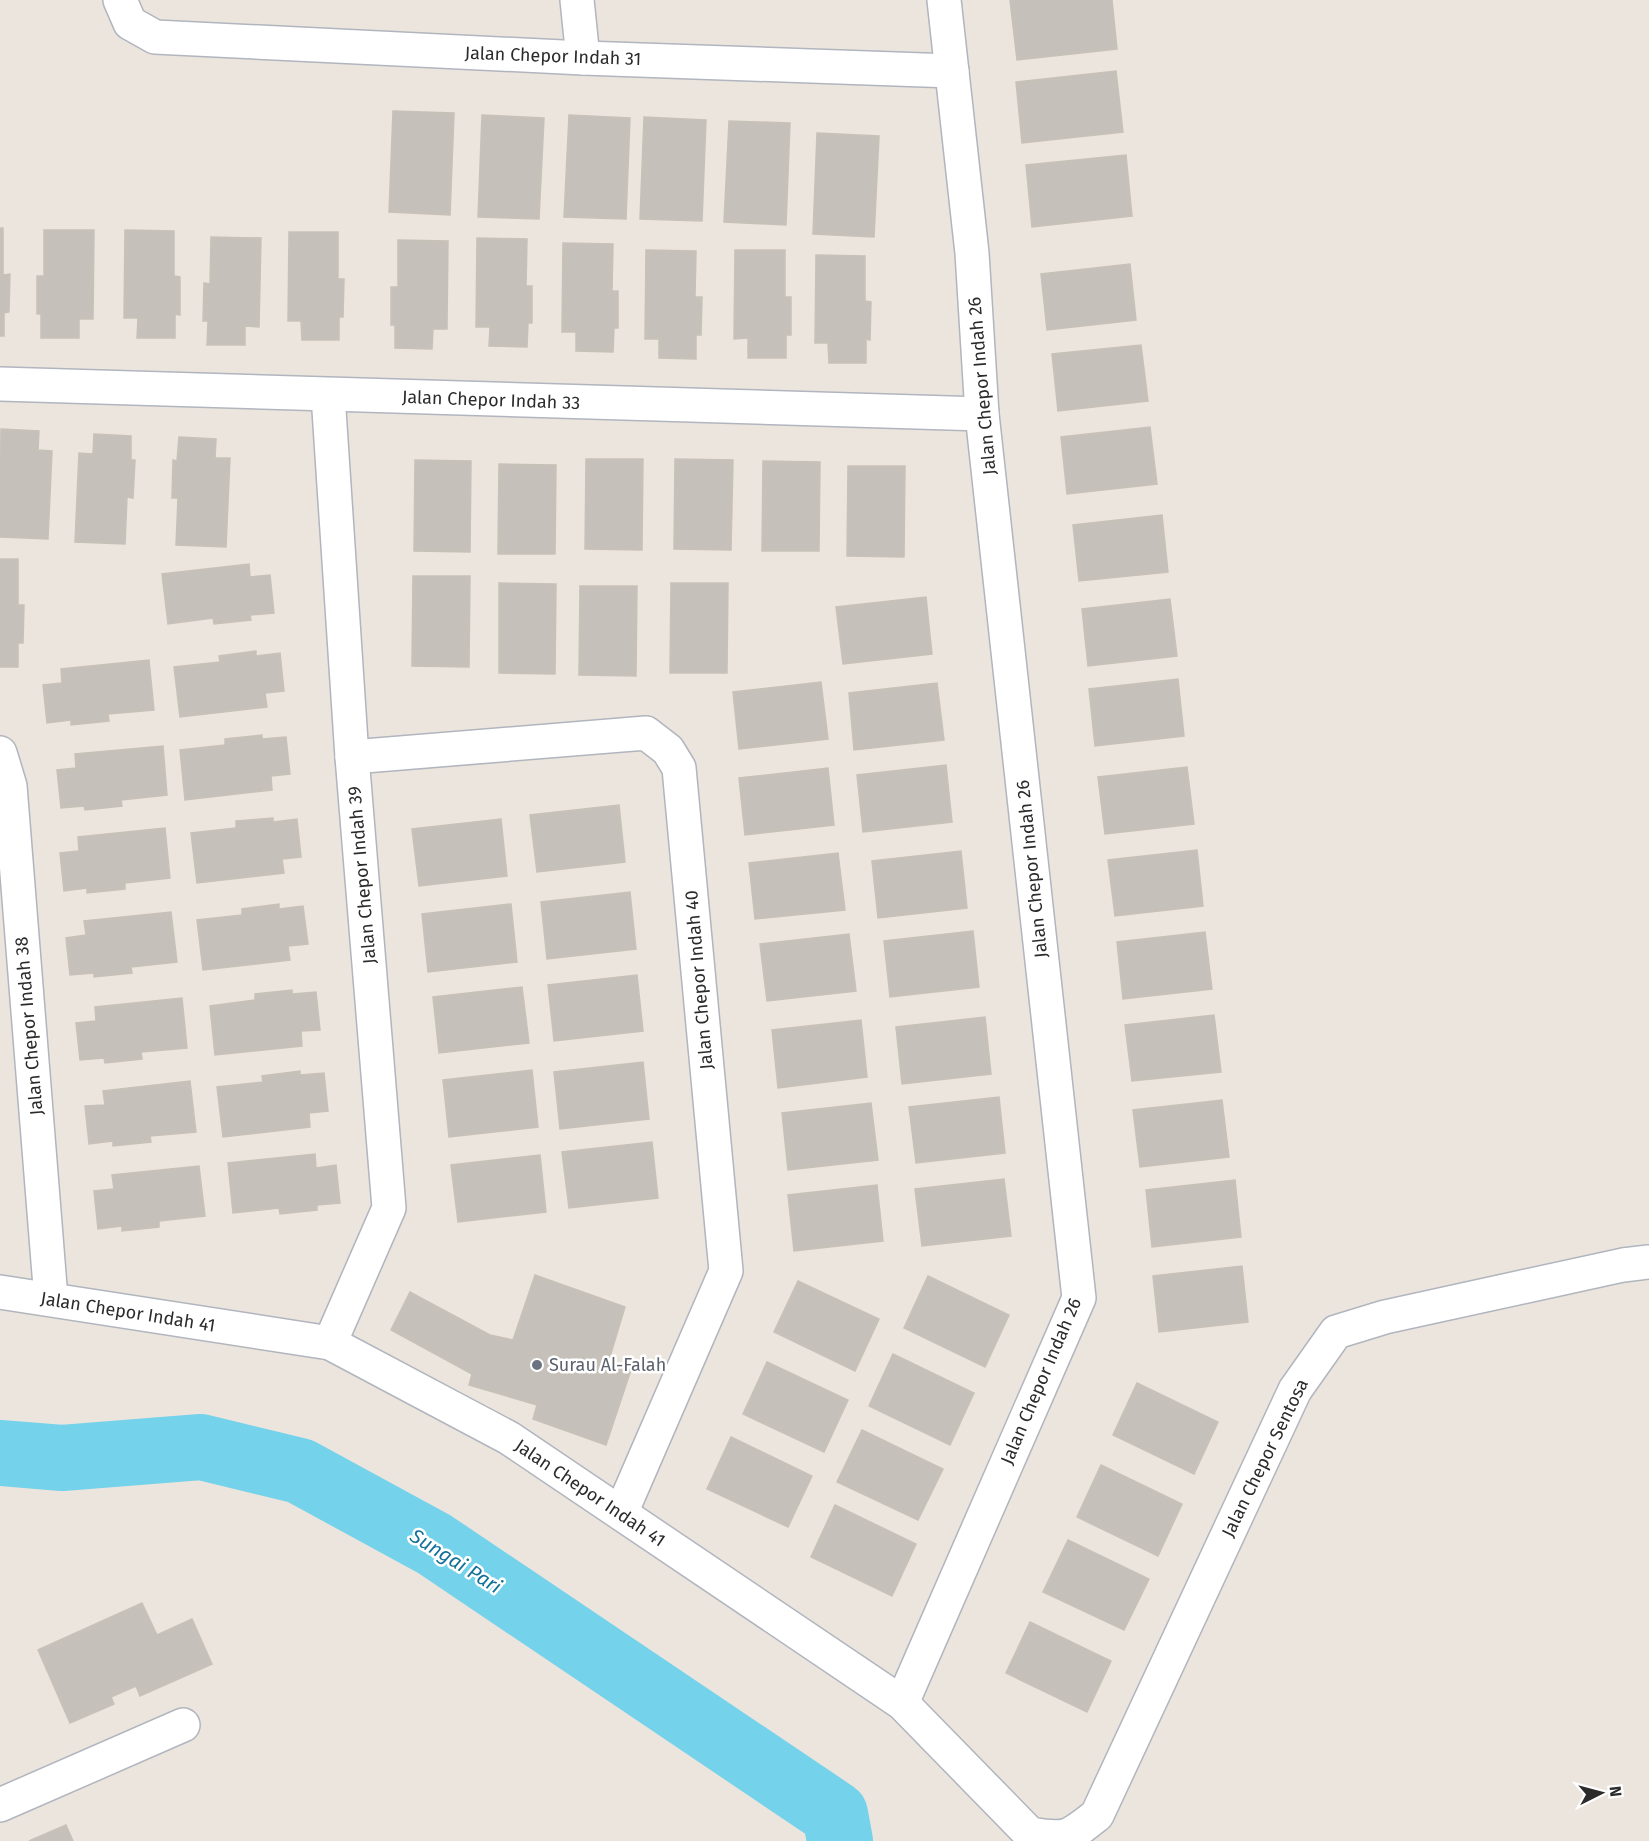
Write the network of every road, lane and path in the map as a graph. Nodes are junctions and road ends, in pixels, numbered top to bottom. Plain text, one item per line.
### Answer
1 (120, 0) edge
2 (577, 0) edge
3 (944, 0) edge
4 (583, 58) junction
5 (952, 71) junction
6 (0, 384) edge
7 (328, 395) junction
8 (982, 414) junction
9 (0, 753) edge
10 (352, 757) junction
11 (1649, 1262) edge
12 (0, 1292) edge
13 (51, 1299) junction
14 (330, 1344) junction
15 (621, 1513) junction
16 (902, 1703) junction
17 (183, 1725) dead end
18 (0, 1805) edge
19 (1097, 1815) joint

1 - 4 street, Jalan Chepor Indah 31
2 - 4 street
3 - 5 street, Jalan Chepor Indah 26
4 - 5 street, Jalan Chepor Indah 31
5 - 8 street, Jalan Chepor Indah 26
6 - 7 street, Jalan Chepor Indah 33
7 - 8 street, Jalan Chepor Indah 33
7 - 10 street, Jalan Chepor Indah 39
8 - 16 street, Jalan Chepor Indah 26
9 - 13 street, Jalan Chepor Indah 38
10 - 14 street, Jalan Chepor Indah 39
10 - 15 street, Jalan Chepor Indah 40
11 - 19 street, Jalan Chepor Sentosa
12 - 13 street, Jalan Chepor Indah 41
13 - 14 street, Jalan Chepor Indah 41
14 - 15 street, Jalan Chepor Indah 41
15 - 16 street, Jalan Chepor Indah 41
16 - 19 street, Jalan Chepor Indah 41
17 - 18 street

